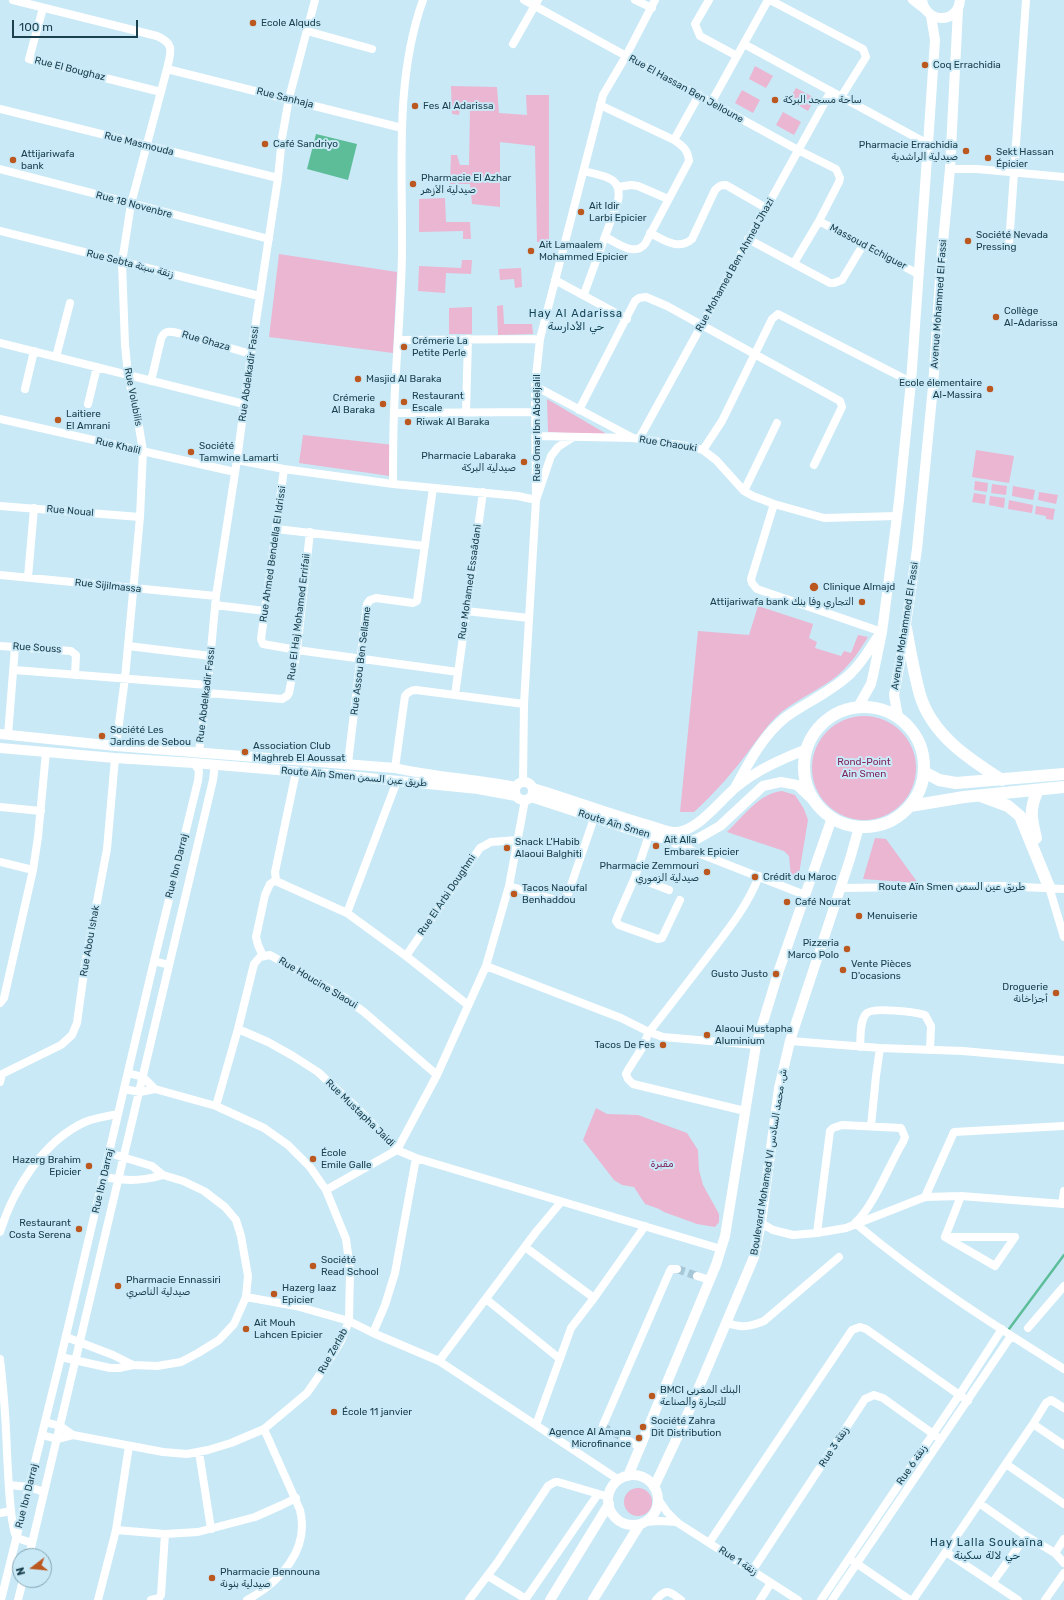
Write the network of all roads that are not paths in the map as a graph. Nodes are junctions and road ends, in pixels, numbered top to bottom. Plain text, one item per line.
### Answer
1 (13, 0) edge
2 (315, 0) edge
3 (423, 0) edge
4 (524, 0) edge
5 (636, 0) edge
6 (709, 0) edge
7 (769, 0) edge
8 (912, 0) edge
9 (922, 0) edge
10 (1026, 0) edge
11 (536, 3) edge
12 (653, 4) edge
13 (959, 4) edge
14 (43, 8) junction
15 (928, 13) junction
16 (307, 31) junction
17 (513, 44) dead end
18 (744, 44) junction
19 (372, 49) dead end
20 (626, 56) junction
21 (737, 56) junction
22 (167, 69) junction
23 (831, 91) junction
24 (161, 92) junction
25 (699, 96) junction
26 (841, 97) junction
27 (289, 98) junction
28 (712, 103) junction
29 (600, 105) junction
30 (0, 109) edge
31 (402, 128) junction
32 (674, 140) junction
33 (928, 144) junction
34 (146, 146) junction
35 (798, 150) junction
36 (0, 169) edge
37 (950, 169) junction
38 (584, 171) junction
39 (1015, 172) junction
40 (1064, 177) edge
41 (278, 178) junction
42 (618, 187) junction
43 (668, 200) junction
44 (131, 204) junction
45 (766, 208) junction
46 (819, 221) junction
47 (0, 231) edge
48 (650, 233) junction
49 (605, 237) junction
50 (269, 239) junction
51 (748, 239) junction
52 (863, 245) junction
53 (1009, 245) dead end
54 (122, 262) junction
55 (794, 263) junction
56 (918, 274) junction
57 (555, 280) junction
58 (584, 294) junction
59 (259, 296) junction
60 (70, 303) dead end
61 (627, 319) junction
62 (702, 325) junction
63 (468, 339) junction
64 (540, 339) junction
65 (398, 340) junction
66 (0, 343) edge
67 (34, 351) junction
68 (251, 354) junction
69 (754, 355) junction
70 (56, 357) junction
71 (97, 368) junction
72 (128, 375) junction
73 (151, 381) junction
74 (911, 382) junction
75 (536, 386) junction
76 (25, 389) dead end
77 (88, 404) dead end
78 (244, 404) junction
79 (579, 410) junction
80 (466, 412) junction
81 (535, 412) junction
82 (394, 413) junction
83 (0, 419) edge
84 (777, 423) dead end
85 (536, 436) junction
86 (572, 438) junction
87 (636, 439) junction
88 (703, 450) junction
89 (143, 451) junction
90 (237, 460) junction
91 (814, 465) dead end
92 (284, 469) junction
93 (235, 472) junction
94 (393, 484) junction
95 (433, 488) junction
96 (744, 491) junction
97 (483, 492) junction
98 (536, 500) junction
99 (774, 504) junction
100 (0, 506) edge
101 (34, 508) junction
102 (897, 516) junction
103 (140, 517) junction
104 (276, 529) junction
105 (310, 532) junction
106 (425, 546) junction
107 (0, 575) edge
108 (28, 577) junction
109 (134, 588) junction
110 (216, 596) junction
111 (215, 606) junction
112 (265, 611) junction
113 (466, 611) junction
114 (529, 618) junction
115 (906, 628) junction
116 (882, 632) junction
117 (0, 646) edge
118 (128, 646) junction
119 (15, 647) junction
120 (297, 650) junction
121 (211, 656) junction
122 (361, 660) junction
123 (14, 670) junction
124 (458, 672) junction
125 (75, 675) junction
126 (125, 678) junction
127 (207, 689) junction
128 (455, 695) junction
129 (524, 704) junction
130 (858, 707) junction
131 (898, 717) junction
132 (4, 734) edge
133 (116, 746) junction
134 (0, 748) edge
135 (807, 749) junction
136 (199, 751) junction
137 (46, 752) junction
138 (115, 758) junction
139 (194, 763) junction
140 (348, 763) junction
141 (215, 764) junction
142 (395, 768) junction
143 (296, 772) junction
144 (924, 772) junction
145 (1064, 774) edge
146 (1002, 780) junction
147 (397, 781) junction
148 (1064, 787) edge
149 (735, 788) junction
150 (1038, 790) junction
151 (524, 792) junction
152 (978, 795) junction
153 (815, 802) junction
154 (910, 806) junction
155 (0, 807) edge
156 (41, 811) junction
157 (594, 818) junction
158 (832, 818) junction
159 (859, 827) junction
160 (187, 828) junction
161 (201, 830) junction
162 (654, 837) junction
163 (518, 840) junction
164 (0, 862) edge
165 (33, 870) junction
166 (635, 876) junction
167 (759, 876) junction
168 (277, 881) junction
169 (509, 886) junction
170 (1049, 887) junction
171 (840, 888) junction
172 (1064, 889) edge
173 (669, 890) dead end
174 (805, 895) junction
175 (680, 900) dead end
176 (347, 913) junction
177 (1064, 937) edge
178 (263, 956) junction
179 (406, 956) junction
180 (154, 961) junction
181 (169, 965) junction
182 (486, 966) junction
183 (0, 1004) edge
184 (468, 1005) junction
185 (238, 1029) junction
186 (649, 1032) junction
187 (790, 1041) junction
188 (756, 1045) junction
189 (860, 1047) junction
190 (880, 1048) junction
191 (930, 1050) junction
192 (1064, 1060) edge
193 (1, 1073) edge
194 (128, 1073) junction
195 (437, 1075) junction
196 (143, 1077) junction
197 (0, 1082) edge
198 (124, 1089) junction
199 (155, 1089) junction
200 (140, 1092) junction
201 (216, 1106) junction
202 (745, 1111) junction
203 (118, 1114) junction
204 (871, 1126) junction
205 (1064, 1126) edge
206 (398, 1150) junction
207 (109, 1152) junction
208 (124, 1157) junction
209 (416, 1158) junction
210 (163, 1175) junction
211 (104, 1177) junction
212 (118, 1180) junction
213 (326, 1190) junction
214 (1064, 1191) edge
215 (961, 1196) junction
216 (925, 1197) junction
217 (562, 1202) junction
218 (1063, 1204) edge
219 (761, 1223) junction
220 (855, 1223) junction
221 (645, 1226) junction
222 (0, 1232) edge
223 (817, 1233) junction
224 (946, 1236) junction
225 (525, 1248) junction
226 (721, 1250) junction
227 (840, 1257) dead end
228 (677, 1269) dead end
229 (697, 1276) tunnel mouth
230 (710, 1280) junction
231 (1064, 1286) edge
232 (246, 1297) junction
233 (594, 1298) junction
234 (486, 1299) junction
235 (349, 1321) junction
236 (727, 1323) junction
237 (1028, 1328) dead end
238 (1002, 1329) junction
239 (373, 1333) junction
240 (1011, 1336) junction
241 (66, 1337) junction
242 (80, 1342) junction
243 (61, 1358) junction
244 (0, 1359) edge
245 (560, 1359) junction
246 (76, 1361) junction
247 (439, 1361) junction
248 (133, 1365) junction
249 (1064, 1369) edge
250 (2, 1383) edge
251 (960, 1394) junction
252 (968, 1401) junction
253 (1064, 1408) edge
254 (45, 1422) junction
255 (1033, 1424) junction
256 (536, 1425) junction
257 (60, 1426) junction
258 (603, 1426) dead end
259 (264, 1429) junction
260 (933, 1434) junction
261 (42, 1435) junction
262 (73, 1435) junction
263 (624, 1438) tunnel mouth
264 (57, 1439) junction
265 (941, 1441) junction
266 (1064, 1445) edge
267 (129, 1446) junction
268 (3, 1447) edge
269 (640, 1447) junction
270 (199, 1452) junction
271 (1006, 1464) junction
272 (623, 1478) junction
273 (9, 1485) junction
274 (29, 1487) junction
275 (654, 1487) junction
276 (44, 1492) junction
277 (598, 1494) junction
278 (296, 1498) junction
279 (658, 1499) junction
280 (609, 1500) junction
281 (979, 1503) junction
282 (1064, 1504) edge
283 (11, 1511) junction
284 (0, 1513) edge
285 (642, 1523) junction
286 (678, 1523) junction
287 (211, 1529) junction
288 (116, 1530) junction
289 (165, 1534) junction
290 (1026, 1536) junction
291 (17, 1538) junction
292 (1064, 1539) edge
293 (32, 1542) junction
294 (708, 1542) junction
295 (30, 1548) edge
296 (946, 1552) junction
297 (1055, 1553) junction
298 (852, 1561) junction
299 (1064, 1563) edge
300 (752, 1571) junction
301 (1064, 1573) edge
302 (4, 1576) edge
303 (488, 1576) junction
304 (993, 1582) junction
305 (771, 1583) junction
306 (21, 1588) edge
307 (1, 1600) edge
308 (18, 1600) edge
309 (98, 1600) edge
310 (151, 1600) edge
311 (247, 1600) edge
312 (469, 1600) edge
313 (526, 1600) edge
314 (550, 1600) edge
315 (593, 1600) edge
316 (656, 1600) edge
317 (681, 1600) edge
318 (760, 1600) edge
319 (798, 1600) edge
320 (821, 1600) edge
321 (832, 1600) edge
322 (910, 1600) edge
323 (913, 1600) edge
324 (1018, 1600) edge
325 (1046, 1600) edge

1 - 14 street
2 - 16 street, Rue Abdelkadir Fassi
3 - 31 street
4 - 11 street, Rue El Hassan Ben Jelloune
5 - 12 street
6 - 21 street
7 - 18 street
7 - 26 street
8 - 15 street
9 - 15 main road
10 - 39 street
11 - 17 street
11 - 20 street, Rue El Hassan Ben Jelloune
12 - 20 street, Rue Omar Ibn Abdeljalil
13 - 15 main road, Avenue Mohammed El Fassi
13 - 37 main road, Avenue Mohammed El Fassi
14 - 22 street, Rue Volubilis
14 - 24 street, Rue El Boughaz
15 - 33 main road
16 - 19 street
16 - 27 street, Rue Abdelkadir Fassi
18 - 21 street
18 - 23 street
20 - 25 street, Rue El Hassan Ben Jelloune
20 - 29 street, Rue Omar Ibn Abdeljalil
21 - 28 street
22 - 24 street, Rue Volubilis
22 - 27 street, Rue Sanhaja
23 - 26 street
23 - 35 street, Rue Mohamed Ben Ahmed Jhazi
24 - 34 street, Rue Volubilis
25 - 28 street, Rue El Hassan Ben Jelloune
25 - 32 street
26 - 33 street
27 - 31 street, Rue Sanhaja
27 - 41 street, Rue Abdelkadir Fassi
28 - 35 street, Rue El Hassan Ben Jelloune
29 - 32 street
29 - 38 street, Rue Omar Ibn Abdeljalil
30 - 34 street, Rue Masmouda
31 - 65 street
32 - 43 street
33 - 56 main road
34 - 41 street, Rue Masmouda
34 - 44 street, Rue Volubilis
35 - 45 street, Rue Mohamed Ben Ahmed Jhazi
35 - 46 street, Rue El Hassan Ben Jelloune
36 - 44 street, Rue 18 Novenbre
37 - 39 street
37 - 115 main road, Avenue Mohammed El Fassi
38 - 42 street
38 - 57 street, Rue Omar Ibn Abdeljalil
39 - 40 street
39 - 53 street
41 - 50 street, Rue Abdelkadir Fassi
42 - 43 street
42 - 49 street
43 - 48 street
44 - 50 street, Rue 18 Novenbre
44 - 54 street, Rue Volubilis
45 - 48 street
45 - 51 street, Rue Mohamed Ben Ahmed Jhazi
46 - 52 street, Massoud Echiguer
46 - 55 street
47 - 54 street, Rue Sebta زنقة سبتة
48 - 49 street
49 - 58 street
50 - 59 street, Rue Abdelkadir Fassi
51 - 55 street
51 - 62 street, Rue Mohamed Ben Ahmed Jhazi
52 - 55 street
52 - 56 street, Massoud Echiguer
54 - 59 street, Rue Sebta زنقة سبتة
54 - 72 street, Rue Volubilis
56 - 74 main road
57 - 58 street
57 - 64 street, Rue Omar Ibn Abdeljalil
58 - 61 street
59 - 68 street, Rue Abdelkadir Fassi
60 - 70 street
61 - 62 street
61 - 79 street
62 - 69 street
62 - 87 street, Rue Mohamed Ben Ahmed Jhazi
63 - 64 street
63 - 65 street
63 - 80 street
64 - 75 street, Rue Omar Ibn Abdeljalil
65 - 82 street
66 - 67 street
67 - 70 street
67 - 76 street
68 - 73 street, Rue Ghaza
68 - 78 street, Rue Abdelkadir Fassi
69 - 74 street
69 - 88 street
69 - 91 street
70 - 71 street
71 - 72 street
71 - 77 street
72 - 73 street
72 - 89 street, Rue Volubilis
73 - 78 street
74 - 102 main road
75 - 79 street
75 - 81 street, Rue Omar Ibn Abdeljalil
78 - 90 street, Rue Abdelkadir Fassi
79 - 87 street
80 - 81 street
80 - 82 street
81 - 85 street, Rue Omar Ibn Abdeljalil
82 - 94 street
83 - 89 street, Rue Khalil
84 - 96 street
85 - 86 street, Rue Chaouki
85 - 98 street, Rue Omar Ibn Abdeljalil
86 - 87 street, Rue Chaouki
86 - 98 street
87 - 88 street, Rue Chaouki
88 - 96 street, Rue Chaouki
89 - 93 street, Rue Khalil
89 - 103 street, Rue Volubilis
90 - 92 street
90 - 93 street, Rue Abdelkadir Fassi
92 - 94 street
92 - 104 street, Rue Ahmed Bendella El Idrissi
93 - 110 street, Rue Abdelkadir Fassi
94 - 95 street
95 - 97 street
95 - 106 street, Rue Assou Ben Sellame
96 - 99 street, Rue Chaouki
97 - 98 street
97 - 113 street, Rue Mohamed Essaâdani
98 - 114 street, Rue Omar Ibn Abdeljalil
99 - 102 street, Rue Chaouki
99 - 116 street
100 - 101 street, Rue Noual
101 - 103 street, Rue Noual
101 - 108 street
102 - 116 main road
103 - 109 street, Rue Volubilis
104 - 105 street
104 - 112 street, Rue Ahmed Bendella El Idrissi
105 - 106 street
105 - 120 street, Rue El Haj Mohamed Errifaii
106 - 122 street, Rue Assou Ben Sellame
107 - 108 street, Rue Sijilmassa
108 - 109 street, Rue Sijilmassa
109 - 110 street, Rue Sijilmassa
109 - 118 street, Rue Volubilis
110 - 111 street, Rue Abdelkadir Fassi
111 - 112 street
111 - 121 street, Rue Abdelkadir Fassi
112 - 120 street, Rue Ahmed Bendella El Idrissi
113 - 114 street
113 - 124 street, Rue Mohamed Essaâdani
114 - 129 street, Rue Omar Ibn Abdeljalil
115 - 131 main road, Avenue Mohammed El Fassi
115 - 146 highway
116 - 130 main road
116 - 149 main road
117 - 119 street, Rue Souss
118 - 121 street
118 - 126 street, Rue Volubilis
119 - 123 street
119 - 125 street, Rue Souss
120 - 122 street
120 - 127 street, Rue El Haj Mohamed Errifaii
121 - 127 street, Rue Abdelkadir Fassi
122 - 124 street
122 - 140 street, Rue Assou Ben Sellame
123 - 125 street
123 - 132 street
124 - 128 street, Rue Mohamed Essaâdani
125 - 126 street
126 - 127 street
126 - 133 street, Rue Volubilis
127 - 136 street, Rue Abdelkadir Fassi
128 - 129 street
128 - 142 street
129 - 151 street, Rue Omar Ibn Abdeljalil
130 - 131 highway
130 - 135 highway
131 - 144 highway
132 - 133 main road, Route Aïn Smen طريق عين السمن
133 - 136 main road, Route Aïn Smen طريق عين السمن
134 - 137 main road, Route Aïn Smen طريق عين السمن
135 - 149 main road, Route Aïn Smen
135 - 153 highway
136 - 140 main road, Route Aïn Smen طريق عين السمن
137 - 138 main road, Route Aïn Smen طريق عين السمن
137 - 156 street
138 - 139 main road, Route Aïn Smen طريق عين السمن
138 - 193 street, Rue Abou Ishak
139 - 141 main road, Route Aïn Smen طريق عين السمن
139 - 160 street, Rue Ibn Darraj
140 - 142 main road, Route Aïn Smen طريق عين السمن
141 - 143 main road, Route Aïn Smen طريق عين السمن
141 - 161 street, Rue Ibn Darraj
142 - 151 main road, Route Aïn Smen طريق عين السمن
143 - 147 main road, Route Aïn Smen طريق عين السمن
143 - 168 street
144 - 146 highway
144 - 154 highway
145 - 146 highway
147 - 151 main road, Route Aïn Smen طريق عين السمن
147 - 176 street
148 - 150 highway
149 - 151 main road, Route Aïn Smen
150 - 152 highway
150 - 170 highway
151 - 157 main road, Route Aïn Smen
151 - 163 street, Rue Omar Ibn Abdeljalil
152 - 154 highway
152 - 170 highway
153 - 158 highway
153 - 162 main road, Route Aïn Smen
154 - 159 highway
155 - 156 street
156 - 165 street
157 - 162 main road, Route Aïn Smen
157 - 169 street
158 - 159 highway
158 - 174 main road
159 - 171 main road, Boulevard Mohamed VI ش. محمد السادس
160 - 161 street
160 - 180 street, Rue Ibn Darraj
161 - 181 street, Rue Ibn Darraj
162 - 166 street
162 - 167 street
163 - 169 street, Rue Omar Ibn Abdeljalil
163 - 179 street, Rue El Arbi Doughmi
164 - 165 street
165 - 183 street
166 - 173 street
166 - 175 street
167 - 174 street
167 - 186 street
168 - 176 street
168 - 178 street
169 - 182 street, Rue Omar Ibn Abdeljalil
170 - 171 street, Route Aïn Smen طريق عين السمن
170 - 172 street, Route Aïn Smen طريق عين السمن
170 - 177 street
171 - 187 main road, Boulevard Mohamed VI ش. محمد السادس
174 - 188 main road
176 - 179 street
178 - 185 street
178 - 195 street, Rue Houcine Slaoui
179 - 184 street
180 - 181 street
180 - 194 street, Rue Ibn Darraj
181 - 196 street, Rue Ibn Darraj
182 - 184 street, Rue Omar Ibn Abdeljalil
182 - 186 street
184 - 195 street, Rue Omar Ibn Abdeljalil
185 - 201 street
185 - 206 street, Rue Mustapha Jaidi
186 - 188 street
186 - 202 street
187 - 189 street
187 - 219 main road, Boulevard Mohamed VI ش. محمد السادس
188 - 202 main road
189 - 190 street
189 - 191 street
190 - 191 street
190 - 204 street
191 - 192 street
193 - 197 street, Rue Abou Ishak
194 - 196 street
194 - 198 street, Rue Ibn Darraj
195 - 206 street, Rue Omar Ibn Abdeljalil
196 - 199 street, Rue ZerIab
196 - 200 street, Rue Ibn Darraj
198 - 200 street, Rue ZerIab
198 - 203 street, Rue Ibn Darraj
199 - 200 street, Rue ZerIab
199 - 201 street, Rue ZerIab
200 - 208 street, Rue Ibn Darraj
201 - 213 street, Rue ZerIab
202 - 226 main road
203 - 207 street, Rue Ibn Darraj
203 - 222 street
204 - 220 street
204 - 223 street
205 - 216 street
206 - 209 street
206 - 213 street
207 - 208 street
207 - 211 street, Rue Ibn Darraj
208 - 210 street
208 - 212 street, Rue Ibn Darraj
209 - 217 street
209 - 239 street
210 - 212 street
210 - 232 street
211 - 212 street
211 - 241 street, Rue Ibn Darraj
212 - 242 street, Rue Ibn Darraj
213 - 235 street, Rue ZerIab
214 - 218 street
215 - 216 street
215 - 218 street
215 - 224 street
216 - 220 street
217 - 221 street
217 - 225 street
219 - 223 street
219 - 236 main road, Boulevard Mohamed VI ش. محمد السادس
220 - 223 street
220 - 238 street
221 - 226 street
221 - 233 street
224 - 224 street
225 - 233 street
225 - 234 street
226 - 230 main road
227 - 236 street
228 - 258 street
229 - 230 street
230 - 269 main road
231 - 237 street
232 - 235 street
232 - 248 street
233 - 245 street
234 - 245 street
234 - 247 street
235 - 239 street
235 - 259 street, Rue ZerIab
236 - 275 main road, Boulevard Mohamed VI ش. محمد السادس
238 - 240 street
238 - 251 street, Rue 6 زنقة
239 - 247 street
240 - 249 street
240 - 252 street, Rue 6 زنقة
241 - 242 street
241 - 243 street, Rue Ibn Darraj
242 - 246 street, Rue Ibn Darraj
242 - 248 street
243 - 246 street
243 - 254 street, Rue Ibn Darraj
244 - 250 street
245 - 256 street
246 - 248 street
246 - 257 street, Rue Ibn Darraj
247 - 256 street
250 - 268 street
251 - 252 street
251 - 260 street, Rue 6 زنقة
251 - 294 street
252 - 265 street, Rue 6 زنقة
253 - 255 street
254 - 257 street, Rue ZerIab
254 - 261 street, Rue Ibn Darraj
255 - 266 street
255 - 271 street
256 - 272 street
257 - 262 street, Rue ZerIab
257 - 264 street, Rue Ibn Darraj
259 - 270 street, Rue ZerIab
259 - 278 street
260 - 265 street, Rue 3 زنقة
260 - 298 street, Rue 6 زنقة
260 - 300 street, Rue 3 زنقة
261 - 264 street, Rue ZerIab
261 - 274 street, Rue Ibn Darraj
262 - 264 street, Rue ZerIab
262 - 267 street, Rue ZerIab
263 - 269 street
264 - 276 street, Rue Ibn Darraj
265 - 298 street, Rue 6 زنقة
267 - 270 street, Rue ZerIab
267 - 288 street
268 - 273 street
269 - 272 main road
270 - 287 street
271 - 281 street
271 - 282 street
272 - 275 main road
272 - 280 main road
273 - 274 street
273 - 283 street
274 - 276 street
274 - 291 street, Rue Ibn Darraj
275 - 279 main road
276 - 293 street, Rue Ibn Darraj
277 - 280 street
277 - 303 street
277 - 313 street
278 - 287 street
278 - 311 street
279 - 285 main road
279 - 286 street
280 - 285 main road
280 - 314 main road
281 - 290 street
281 - 296 street
283 - 284 street
283 - 291 street
285 - 286 street
285 - 315 main road
286 - 294 street, Rue 1 زنقة
287 - 289 street
288 - 289 street
288 - 309 street
289 - 310 street
290 - 297 street
290 - 304 street
291 - 293 street
291 - 302 street, Rue Ibn Darraj
292 - 297 street
293 - 295 street, Rue Ibn Darraj
294 - 300 street, Rue 1 زنقة
296 - 304 street
296 - 323 street
297 - 299 street
298 - 320 street, Rue 6 زنقة
298 - 321 street, Rue 6 زنقة
298 - 322 street
300 - 305 street, Rue 1 زنقة
301 - 325 street
302 - 307 street, Rue Ibn Darraj
303 - 312 street
303 - 313 street
304 - 324 street
305 - 318 street
305 - 319 street, Rue 1 زنقة
306 - 308 street
316 - 317 street

